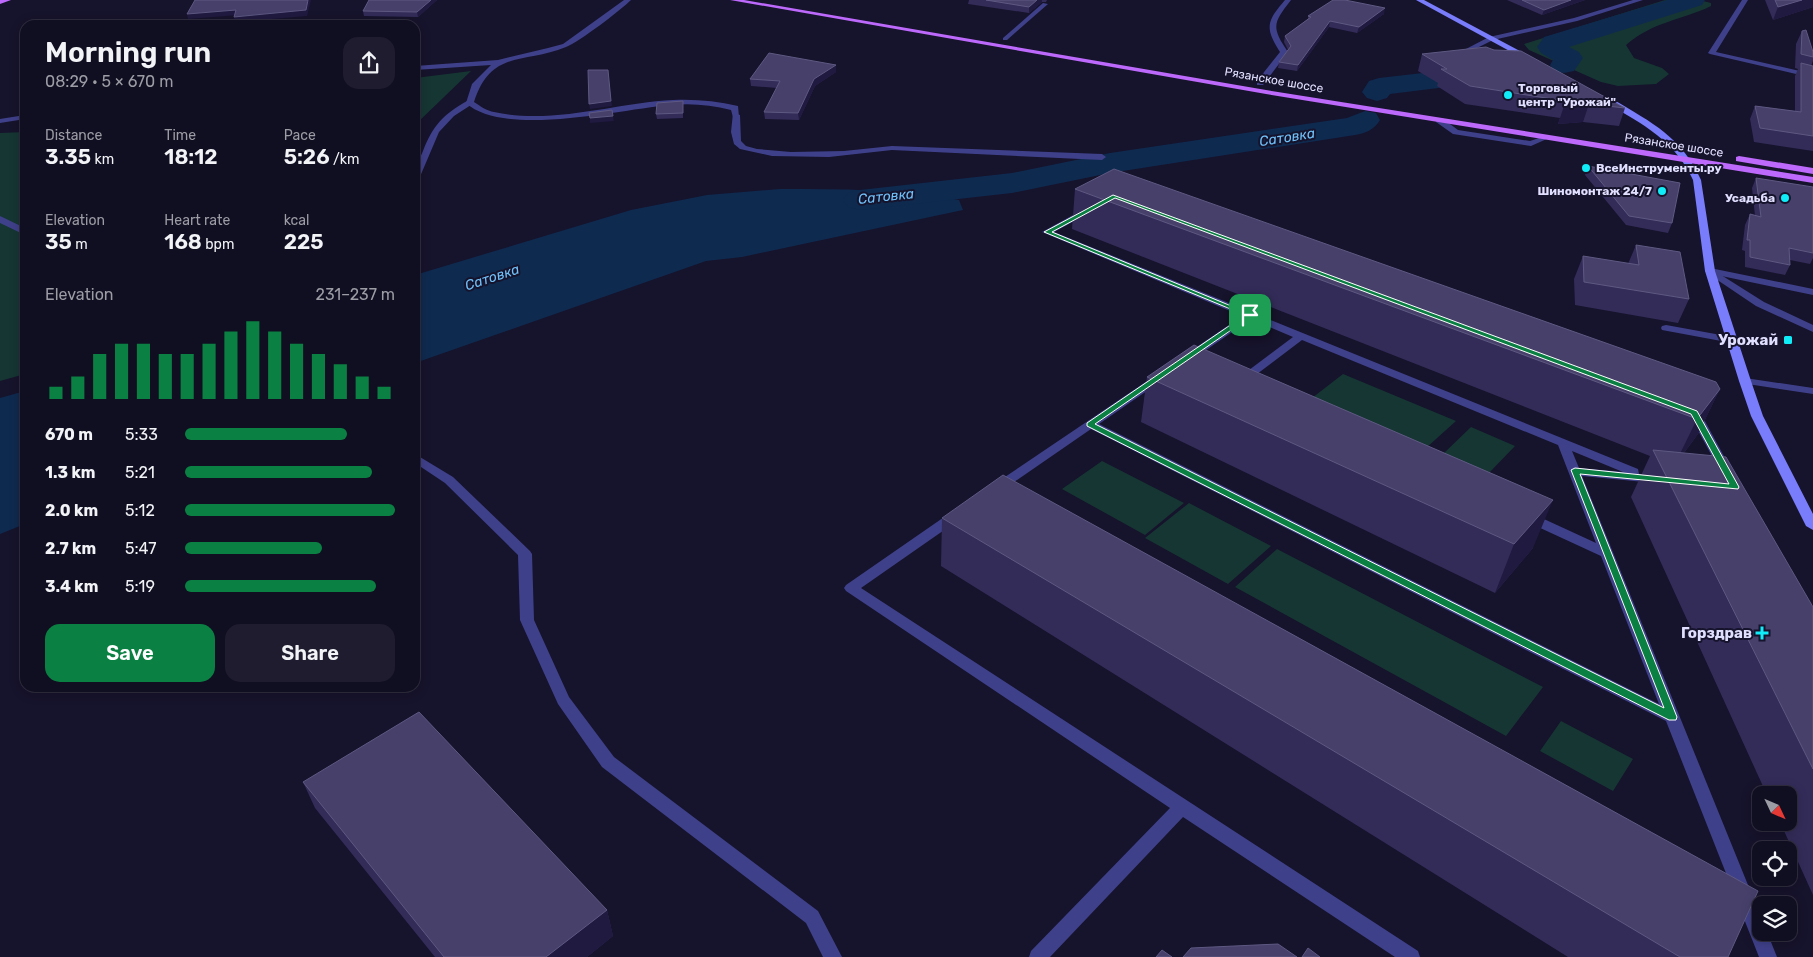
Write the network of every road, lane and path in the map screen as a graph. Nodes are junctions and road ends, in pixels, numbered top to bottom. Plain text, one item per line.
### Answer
1 (8, 0) edge
2 (628, 0) edge
3 (733, 0) edge
4 (775, 0) edge
5 (1288, 0) edge
6 (1419, 0) edge
7 (1640, 0) edge
8 (1745, 0) edge
9 (0, 2) edge
10 (1045, 4) dead end
11 (1491, 38) junction
12 (1005, 39) junction
13 (1483, 61) edge
14 (498, 62) junction
15 (1534, 62) joint
16 (1521, 63) edge
17 (420, 68) edge
18 (1813, 76) edge
19 (1260, 83) junction
20 (1600, 96) edge
21 (470, 103) junction
22 (20, 118) edge
23 (1439, 120) joint
24 (0, 121) edge
25 (1545, 138) joint
26 (1682, 150) junction
27 (1102, 157) dead end
28 (1689, 160) junction
29 (420, 167) edge
30 (1813, 171) edge
31 (1813, 180) edge
32 (1098, 205) edge
33 (0, 219) edge
34 (20, 229) edge
35 (1710, 271) junction
36 (1813, 292) edge
37 (1250, 315) junction
38 (1666, 328) dead end
39 (1813, 329) edge
40 (1301, 336) junction
41 (1732, 340) junction
42 (1172, 368) edge
43 (1198, 370) edge
44 (1745, 381) junction
45 (1813, 391) edge
46 (1252, 394) edge
47 (1685, 409) edge
48 (1090, 424) junction
49 (1563, 443) junction
50 (420, 461) edge
51 (1575, 470) junction
52 (1648, 478) junction
53 (1667, 480) edge
54 (1732, 480) edge
55 (1014, 497) edge
56 (964, 510) edge
57 (1519, 514) edge
58 (1813, 526) edge
59 (1608, 553) junction
60 (1672, 717) junction
61 (1182, 807) junction
62 (1734, 906) edge
63 (1752, 916) joint
64 (1762, 941) edge
65 (833, 957) edge
66 (1038, 957) edge
67 (1411, 957) edge
68 (1768, 957) edge

1 - 9 main road
2 - 14 street
3 - 23 main road, Рязанское шоссе
4 - 12 main road, Рязанское шоссе
5 - 19 street
6 - 11 main road
7 - 11 street
8 - 18 street
10 - 12 street
11 - 13 street
11 - 15 main road
12 - 19 main road, Рязанское шоссе
14 - 17 street
14 - 21 street
15 - 16 street
19 - 26 main road, Рязанское шоссе
20 - 26 main road
21 - 27 street
21 - 29 street
22 - 24 street
23 - 25 street
25 - 28 main road, Рязанское шоссе
26 - 28 main road
26 - 30 main road, Рязанское шоссе
28 - 31 main road, Рязанское шоссе
28 - 35 main road
32 - 37 street
33 - 34 street
35 - 36 street
35 - 39 street
35 - 41 main road
37 - 40 street
37 - 43 street
38 - 41 street
40 - 46 street
40 - 49 street
41 - 44 main road
42 - 48 street
44 - 45 street
44 - 58 main road
47 - 54 street
48 - 55 street
48 - 60 street
49 - 51 street
49 - 52 street
50 - 65 street
51 - 52 street
51 - 59 street
52 - 53 street
56 - 61 street
57 - 59 street
59 - 60 street
60 - 63 street
61 - 66 street
61 - 67 street
62 - 63 street
64 - 68 street

